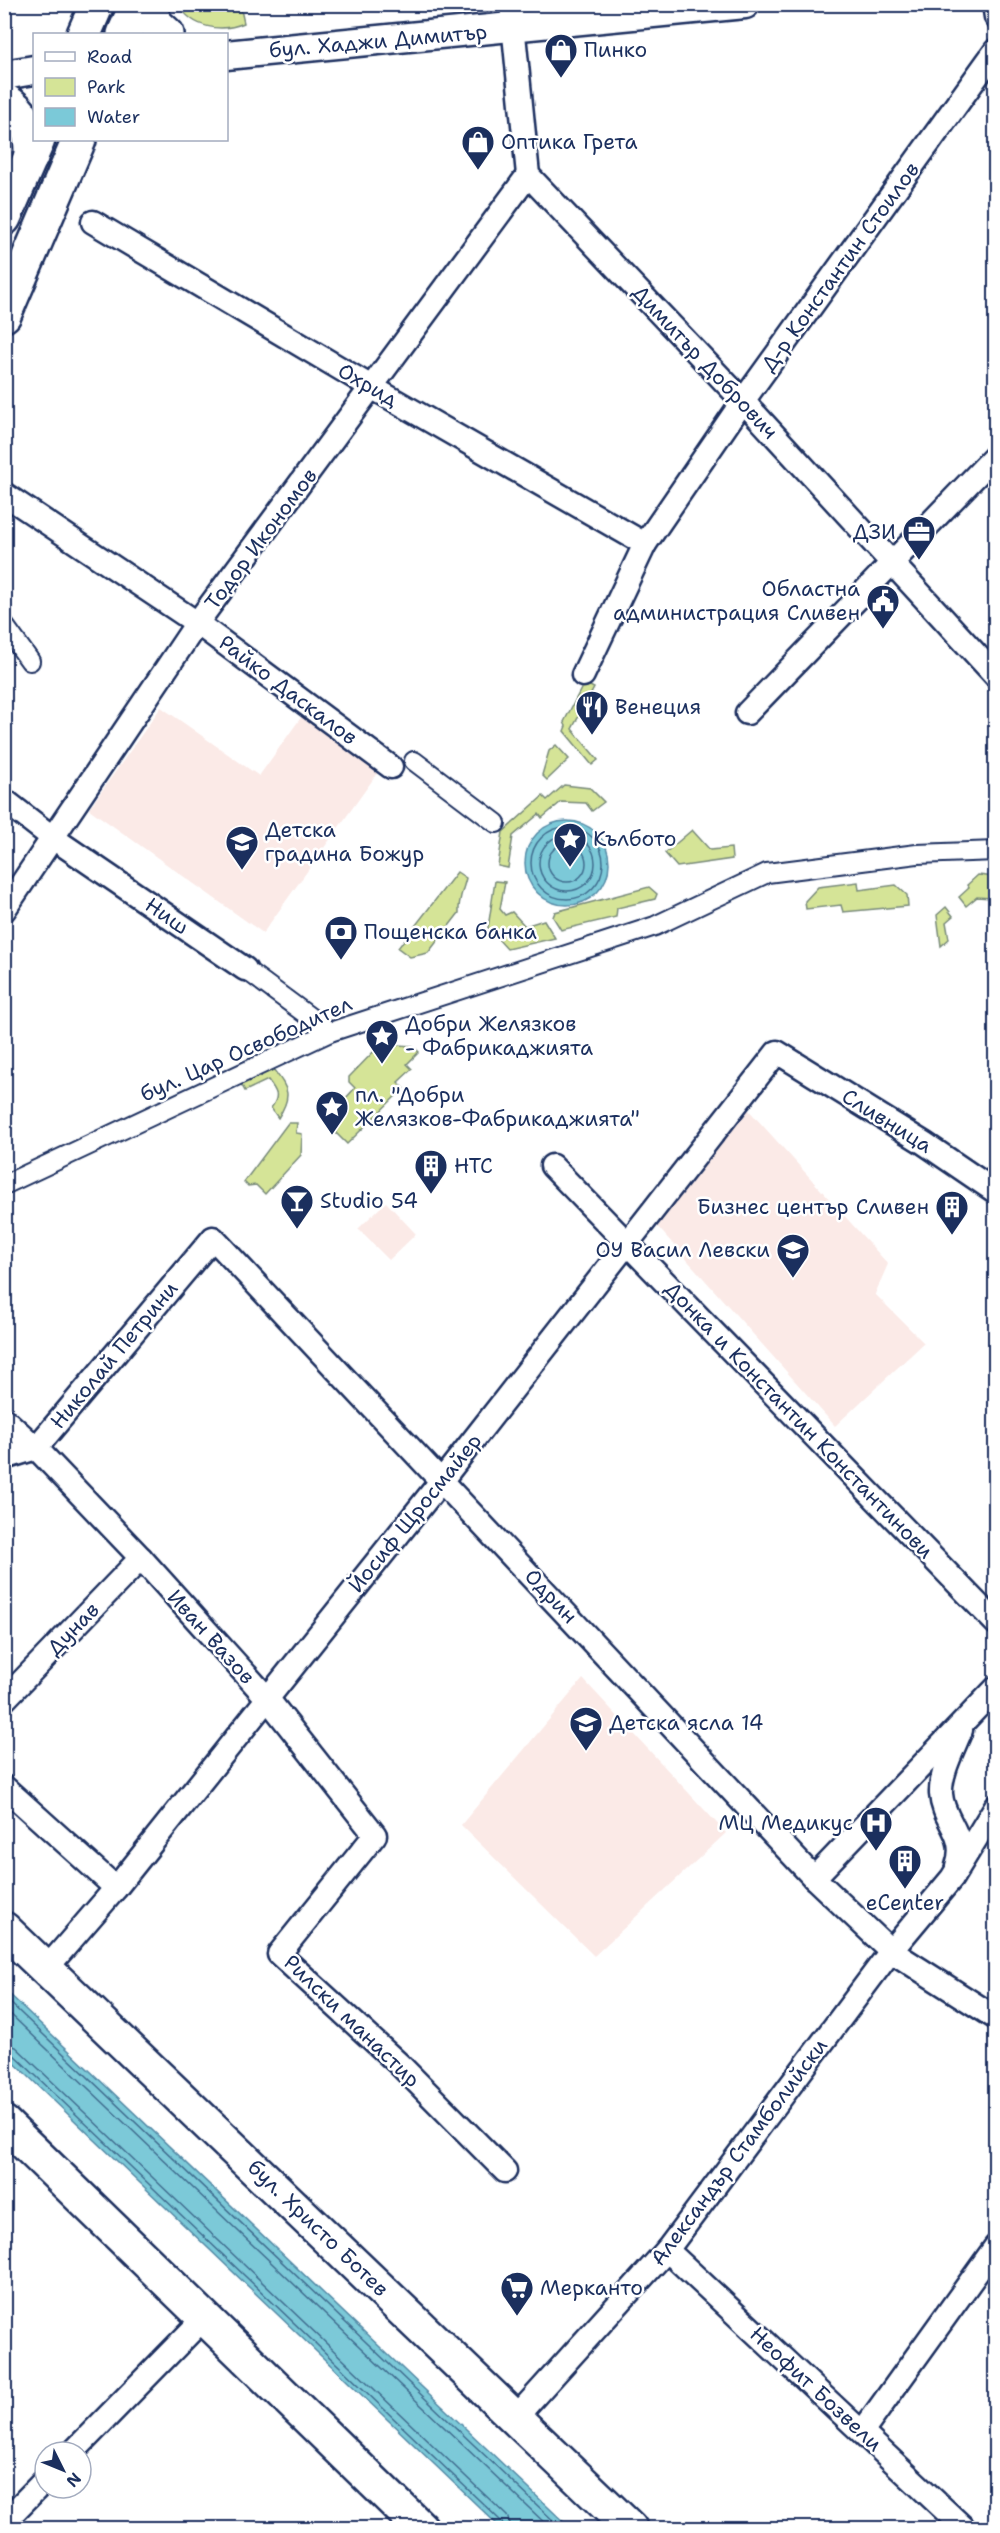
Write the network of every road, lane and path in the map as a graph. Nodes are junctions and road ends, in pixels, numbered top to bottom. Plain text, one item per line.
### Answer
1 (97, 4) edge
2 (137, 4) edge
3 (147, 4) edge
4 (745, 4) edge
5 (994, 4) edge
6 (512, 17) edge
7 (996, 17) edge
8 (84, 33) edge
9 (124, 33) edge
10 (166, 33) edge
11 (996, 50) edge
12 (228, 55) edge
13 (33, 70) edge
14 (4, 75) edge
15 (4, 100) edge
16 (79, 141) edge
17 (35, 148) edge
18 (528, 175) junction
19 (4, 218) edge
20 (93, 222) dead end
21 (4, 315) edge
22 (373, 388) junction
23 (743, 401) junction
24 (996, 455) edge
25 (4, 494) edge
26 (645, 544) junction
27 (891, 563) junction
28 (197, 623) junction
29 (4, 625) edge
30 (30, 661) dead end
31 (583, 675) dead end
32 (996, 676) edge
33 (747, 713) dead end
34 (414, 761) dead end
35 (391, 767) dead end
36 (4, 800) edge
37 (496, 823) dead end
38 (53, 838) junction
39 (996, 851) edge
40 (4, 910) edge
41 (245, 969) joint
42 (330, 1032) junction
43 (777, 1052) joint
44 (552, 1166) dead end
45 (4, 1185) edge
46 (996, 1192) edge
47 (213, 1238) joint
48 (628, 1244) junction
49 (4, 1419) edge
50 (36, 1448) junction
51 (4, 1458) edge
52 (442, 1480) junction
53 (141, 1558) junction
54 (996, 1623) edge
55 (996, 1688) edge
56 (267, 1698) junction
57 (4, 1700) edge
58 (964, 1721) junction
59 (4, 1787) edge
60 (994, 1812) edge
61 (375, 1835) joint
62 (814, 1878) junction
63 (952, 1878) junction
64 (116, 1888) junction
65 (4, 1929) edge
66 (891, 1952) junction
67 (46, 1969) junction
68 (996, 2018) edge
69 (4, 2123) edge
70 (505, 2170) dead end
71 (996, 2246) edge
72 (667, 2250) junction
73 (204, 2318) junction
74 (516, 2417) junction
75 (863, 2431) junction
76 (85, 2440) edge
77 (33, 2492) edge
78 (4, 2522) edge
79 (421, 2529) edge
80 (630, 2529) edge
81 (964, 2529) edge

1 - 8 main road
2 - 9 main road
3 - 10 main road
4 - 6 street, бул. Хаджи Димитър
5 - 7 street
6 - 12 street, бул. Хаджи Димитър
6 - 18 street
11 - 23 street, Д-р Константин Стоилов
13 - 14 street
15 - 17 main road
16 - 21 main road
17 - 19 main road
18 - 22 street, Тодор Икономов
18 - 23 street, Димитър Добрович
20 - 22 street, Охрид
22 - 26 street, Охрид
22 - 28 street, Тодор Икономов
23 - 26 street, Д-р Константин Стоилов
23 - 27 street, Димитър Добрович
24 - 27 street
25 - 28 street, Райко Даскалов
26 - 31 street, Д-р Константин Стоилов
27 - 32 street, Димитър Добрович
27 - 33 street
28 - 35 street, Райко Даскалов
28 - 38 street, Тодор Икономов
29 - 30 street
34 - 37 street
36 - 38 street, Ниш
38 - 40 street, Тодор Икономов
38 - 41 street, Ниш
39 - 42 street, бул. Цар Освободител
41 - 42 street, Ниш
42 - 45 street, бул. Цар Освободител
43 - 46 street, Сливница
43 - 48 street, Йосиф Щросмайер
44 - 48 street, Донка и Константин Константинови
47 - 50 street, Николай Петрини
47 - 52 street, Одрин
48 - 52 street, Йосиф Щросмайер
48 - 54 street, Донка и Константин Константинови
49 - 50 street, Иван Вазов
50 - 51 street, Николай Петрини
50 - 53 street, Иван Вазов
52 - 56 street, Йосиф Щросмайер
52 - 62 street, Одрин
53 - 56 street, Иван Вазов
53 - 57 street, Дунав
55 - 58 street
56 - 61 street, Иван Вазов
56 - 64 street, Йосиф Щросмайер
58 - 62 street
58 - 63 street
59 - 64 street
60 - 63 street, Александър Стамболийски
61 - 70 street, Рилски манастир
62 - 66 street, Одрин
63 - 66 street, Александър Стамболийски
64 - 67 street, Йосиф Щросмайер
65 - 67 main road, бул. Христо Ботев
66 - 68 street, Одрин
66 - 72 street, Александър Стамболийски
67 - 74 main road, бул. Христо Ботев
69 - 73 main road
71 - 75 street
72 - 74 street, Александър Стамболийски
72 - 75 street, Неофит Бозвели
73 - 76 street
73 - 79 main road
74 - 80 main road, бул. Христо Ботев
75 - 81 street, Неофит Бозвели
77 - 78 street

